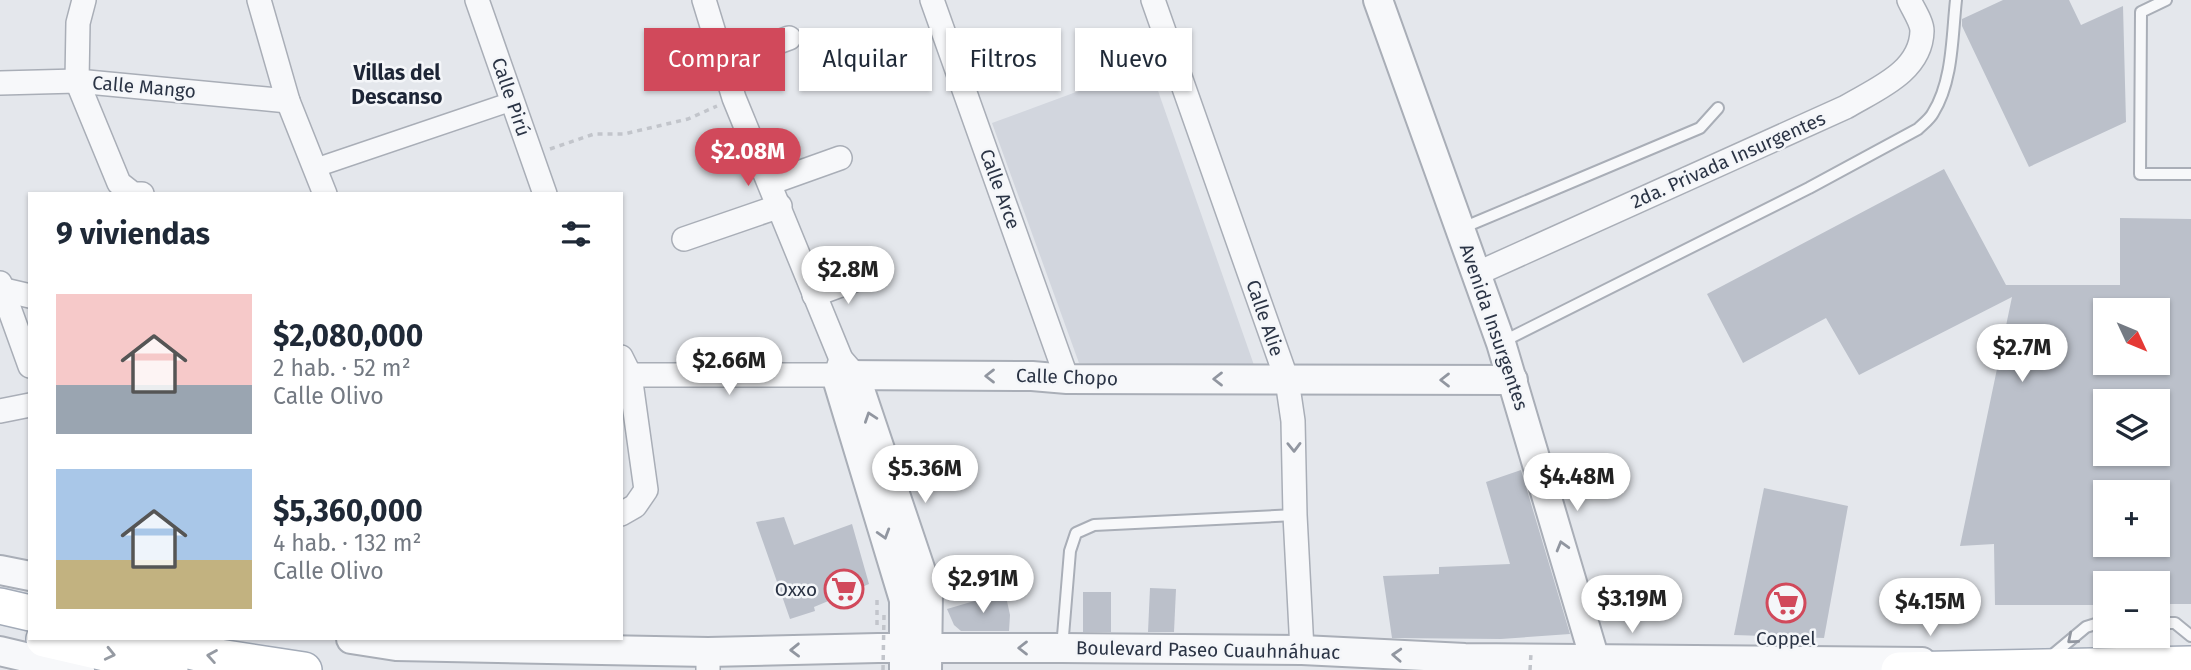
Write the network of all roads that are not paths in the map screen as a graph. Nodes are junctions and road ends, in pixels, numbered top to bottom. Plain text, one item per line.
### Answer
1 (84, 0) edge
2 (477, 0) edge
3 (704, 0) edge
4 (932, 0) edge
5 (1153, 0) edge
6 (1378, 0) edge
7 (1909, 0) edge
8 (1956, 0) edge
9 (2166, 0) edge
10 (264, 2) edge
11 (712, 28) edge
12 (789, 38) dead end
13 (785, 39) edge
14 (77, 81) junction
15 (0, 83) edge
16 (732, 91) edge
17 (288, 101) junction
18 (513, 101) junction
19 (1718, 108) dead end
20 (840, 158) dead end
21 (314, 168) junction
22 (2191, 174) edge
23 (770, 183) junction
24 (130, 192) edge
25 (324, 192) edge
26 (544, 192) edge
27 (780, 205) junction
28 (1460, 229) junction
29 (684, 239) dead end
30 (1476, 274) junction
31 (868, 275) dead end
32 (1, 287) edge
33 (28, 295) edge
34 (814, 295) junction
35 (1501, 343) junction
36 (28, 361) edge
37 (624, 369) edge
38 (844, 369) junction
39 (1067, 379) junction
40 (1287, 380) junction
41 (1513, 380) junction
42 (28, 405) edge
43 (0, 411) edge
44 (623, 513) edge
45 (1295, 515) junction
46 (0, 570) edge
47 (28, 576) edge
48 (0, 606) edge
49 (28, 613) edge
50 (2170, 624) edge
51 (2093, 625) edge
52 (0, 628) edge
53 (28, 635) edge
54 (2191, 636) edge
55 (48, 640) edge
56 (143, 640) edge
57 (357, 640) edge
58 (1062, 648) junction
59 (1302, 650) junction
60 (0, 651) edge
61 (916, 659) edge
62 (722, 661) edge
63 (2191, 662) edge
64 (2043, 663) junction
65 (1465, 664) edge
66 (1596, 664) edge
67 (1669, 666) edge
68 (80, 670) edge
69 (177, 670) edge
70 (304, 670) edge
71 (1899, 670) edge

1 - 14 street
2 - 18 street, Calle Pirú
3 - 11 street
4 - 39 street, Calle Arce
5 - 40 street, Calle Alie
6 - 28 street, Avenida Insurgentes
7 - 30 street, 2da. Privada Insurgentes
8 - 35 lane
9 - 22 lane
10 - 17 street
12 - 13 street
14 - 15 street, Calle Mango
14 - 17 street, Calle Mango
14 - 24 street
16 - 23 street
17 - 21 street
18 - 21 street
18 - 26 street, Calle Pirú
19 - 28 lane
20 - 23 street
21 - 25 street
23 - 27 street
27 - 29 street
27 - 34 street
28 - 30 street, Avenida Insurgentes
30 - 35 street, Avenida Insurgentes
31 - 34 street
32 - 33 street
32 - 36 street
34 - 38 street
35 - 41 street, Avenida Insurgentes
37 - 38 street, Calle Chopo
37 - 44 street
39 -> 38 street, Calle Chopo
38 - 61 street
40 -> 39 street, Calle Chopo
41 -> 40 street, Calle Chopo
40 -> 45 street, Calle Alie
66 -> 41 street, Avenida Insurgentes
42 - 43 street
45 - 58 lane
45 - 59 street, Calle Alie
46 - 47 street
48 - 49 main road
50 - 54 lane
51 -> 64 lane
52 - 53 main road
55 -> 69 main road
70 -> 56 main road
57 - 62 street, Boulevard Paseo Cuauhnáhuac
58 - 59 street, Boulevard Paseo Cuauhnáhuac
58 -> 61 street, Boulevard Paseo Cuauhnáhuac
65 -> 59 street, Boulevard Paseo Cuauhnáhuac
60 - 68 street
61 -> 62 street, Boulevard Paseo Cuauhnáhuac
63 - 64 street, Boulevard Paseo Cuauhnáhuac
63 - 71 main road, Boulevard Paseo Cuauhnáhuac
64 - 67 street, Boulevard Paseo Cuauhnáhuac
65 - 66 street, Boulevard Paseo Cuauhnáhuac
66 - 67 street, Boulevard Paseo Cuauhnáhuac

